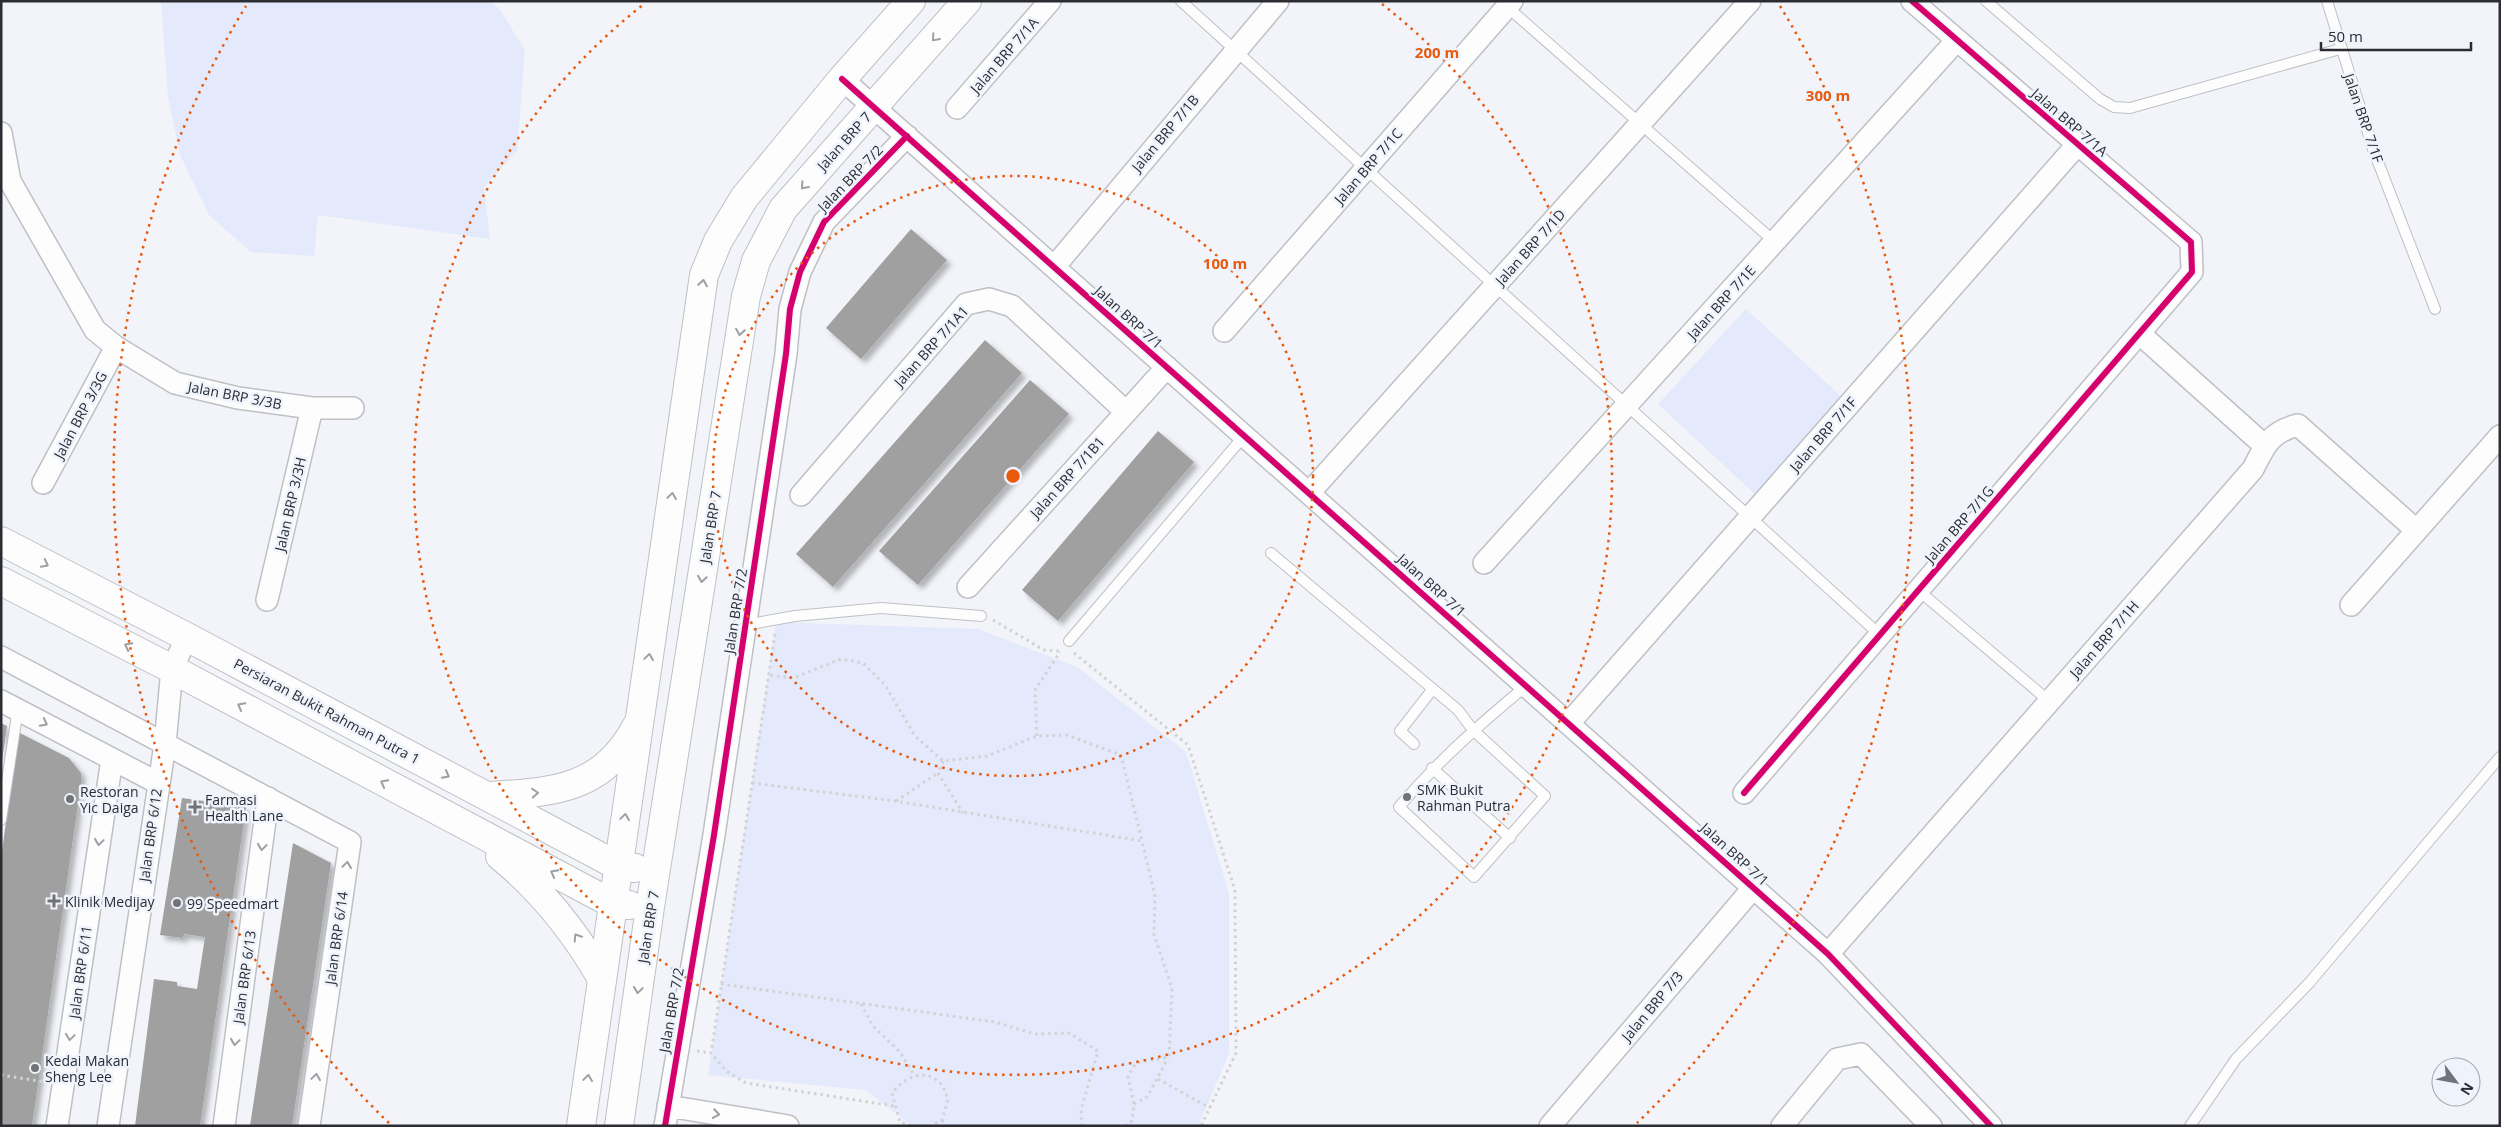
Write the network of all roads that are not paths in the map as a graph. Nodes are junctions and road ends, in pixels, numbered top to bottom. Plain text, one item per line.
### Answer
1 (911, 1) edge
2 (967, 1) edge
3 (1050, 1) edge
4 (1181, 1) edge
5 (1278, 1) edge
6 (1750, 1) edge
7 (1912, 1) edge
8 (1986, 1) edge
9 (2327, 1) edge
10 (1507, 3) edge
11 (1957, 40) junction
12 (2340, 49) junction
13 (1235, 50) junction
14 (842, 79) junction
15 (874, 107) junction
16 (957, 108) dead end
17 (1640, 124) junction
18 (1, 133) edge
19 (907, 136) junction
20 (2077, 145) junction
21 (1366, 169) junction
22 (6, 181) edge
23 (1775, 242) junction
24 (1054, 267) junction
25 (2192, 272) joint
26 (1495, 286) junction
27 (2435, 309) dead end
28 (1224, 331) dead end
29 (2140, 334) junction
30 (116, 347) junction
31 (1167, 367) junction
32 (1627, 406) junction
33 (312, 408) junction
34 (353, 408) dead end
35 (1126, 412) junction
36 (1244, 436) junction
37 (2500, 436) edge
38 (2265, 446) junction
39 (43, 483) dead end
40 (1309, 493) junction
41 (800, 495) dead end
42 (1750, 517) junction
43 (2416, 530) junction
44 (1, 541) edge
45 (1271, 553) dead end
46 (1484, 563) dead end
47 (1, 581) edge
48 (968, 587) dead end
49 (1918, 590) junction
50 (267, 600) dead end
51 (2351, 605) dead end
52 (981, 616) road end
53 (745, 625) junction
54 (1880, 635) junction
55 (187, 637) junction
56 (1067, 644) road end
57 (1, 657) edge
58 (172, 669) junction
59 (1526, 686) junction
60 (1432, 690) junction
61 (2049, 701) junction
62 (9, 705) edge
63 (639, 722) junction
64 (1569, 723) junction
65 (1473, 730) junction
66 (165, 744) junction
67 (1414, 744) dead end
68 (2500, 757) edge
69 (112, 759) junction
70 (1432, 768) junction
71 (158, 783) junction
72 (1744, 793) dead end
73 (486, 796) junction
74 (268, 798) junction
75 (1, 820) edge
76 (458, 822) junction
77 (1510, 838) junction
78 (618, 866) junction
79 (656, 872) junction
80 (1754, 887) junction
81 (613, 904) junction
82 (650, 907) junction
83 (1828, 954) junction
84 (602, 979) junction
85 (667, 1116) edge
86 (57, 1126) edge
87 (108, 1126) edge
88 (224, 1126) edge
89 (309, 1126) edge
90 (581, 1126) edge
91 (619, 1126) edge
92 (788, 1126) edge
93 (1550, 1126) edge
94 (1782, 1126) edge
95 (1932, 1126) edge
96 (1991, 1126) edge
97 (2190, 1126) edge

1 - 14 main road
2 -> 15 main road, Jalan BRP 7
3 - 16 street, Jalan BRP 7/1A
4 - 13 lane
5 - 13 street, Jalan BRP 7/1B
6 - 17 street, Jalan BRP 7/1D
7 - 11 street, Jalan BRP 7/1A
8 - 12 lane
9 - 12 lane, Jalan BRP 7/1F
10 - 17 lane
10 - 21 street, Jalan BRP 7/1C
11 - 20 street, Jalan BRP 7/1A
11 - 23 street, Jalan BRP 7/1E
12 - 27 lane, Jalan BRP 7/1F
13 - 21 lane
13 - 24 street, Jalan BRP 7/1B
14 - 15 street, Jalan BRP 7/1
63 -> 14 main road
15 - 19 street, Jalan BRP 7/1
15 -> 79 main road, Jalan BRP 7
17 - 23 lane
17 - 26 street, Jalan BRP 7/1D
18 - 22 street, Jalan BRP 3/3B
19 - 24 street, Jalan BRP 7/1
19 - 53 street, Jalan BRP 7/2
20 - 25 street, Jalan BRP 7/1A
20 - 42 street, Jalan BRP 7/1F
21 - 26 lane
21 - 28 street, Jalan BRP 7/1C
22 - 30 street, Jalan BRP 3/3B
23 - 32 street, Jalan BRP 7/1E
24 - 31 street, Jalan BRP 7/1
25 - 29 street, Jalan BRP 7/1G
26 - 32 lane
26 - 40 street, Jalan BRP 7/1D
29 - 38 street
29 - 49 street, Jalan BRP 7/1G
30 - 33 street, Jalan BRP 3/3B
30 - 39 street, Jalan BRP 3/3G
31 - 35 street, Jalan BRP 7/1B1
31 - 36 street, Jalan BRP 7/1
32 - 42 lane
32 - 46 street, Jalan BRP 7/1E
33 - 34 street, Jalan BRP 3/3B
33 - 50 street, Jalan BRP 3/3H
35 - 41 street, Jalan BRP 7/1A1
35 - 48 street, Jalan BRP 7/1B1
36 - 40 street, Jalan BRP 7/1
36 - 56 lane
37 - 43 street
38 - 43 street, Jalan BRP 7/1H
38 - 61 street, Jalan BRP 7/1H
40 - 59 street, Jalan BRP 7/1
42 - 54 lane
42 - 64 street, Jalan BRP 7/1F
43 - 51 street
44 -> 55 main road, Persiaran Bukit Rahman Putra 1
45 - 60 lane
58 -> 47 main road
49 - 54 street, Jalan BRP 7/1G
49 - 61 lane
52 - 53 lane
53 - 85 street, Jalan BRP 7/2
54 - 72 street, Jalan BRP 7/1G
55 - 58 street, Jalan BRP 6/12
55 -> 73 main road, Persiaran Bukit Rahman Putra 1
57 - 66 street
58 - 66 street, Jalan BRP 6/12
76 -> 58 main road
59 - 64 street, Jalan BRP 7/1
59 - 65 lane
60 - 65 lane
60 - 67 lane
61 - 83 street, Jalan BRP 7/1H
62 -> 69 street
62 - 75 lane
73 -> 63 main road
78 -> 63 main road
64 - 80 street, Jalan BRP 7/1
65 - 70 lane
65 - 77 lane
66 - 71 street, Jalan BRP 6/12
66 - 74 street
68 - 97 lane
69 - 71 street
69 -> 86 street, Jalan BRP 6/11
70 - 77 lane
70 - 77 lane
71 - 87 street, Jalan BRP 6/12
73 - 78 main road, Persiaran Bukit Rahman Putra 1
74 -> 88 street, Jalan BRP 6/13
89 -> 74 street, Jalan BRP 6/14
81 -> 76 main road
84 -> 76 main road
78 - 79 main road, Persiaran Bukit Rahman Putra 1
78 - 81 main road
79 - 82 main road, Jalan BRP 7
80 - 83 street, Jalan BRP 7/1
80 - 93 street, Jalan BRP 7/3
81 - 82 main road
81 - 84 main road
82 -> 91 main road, Jalan BRP 7
83 - 96 street, Jalan BRP 7/1
90 -> 84 main road
85 -> 92 street
94 - 95 street

